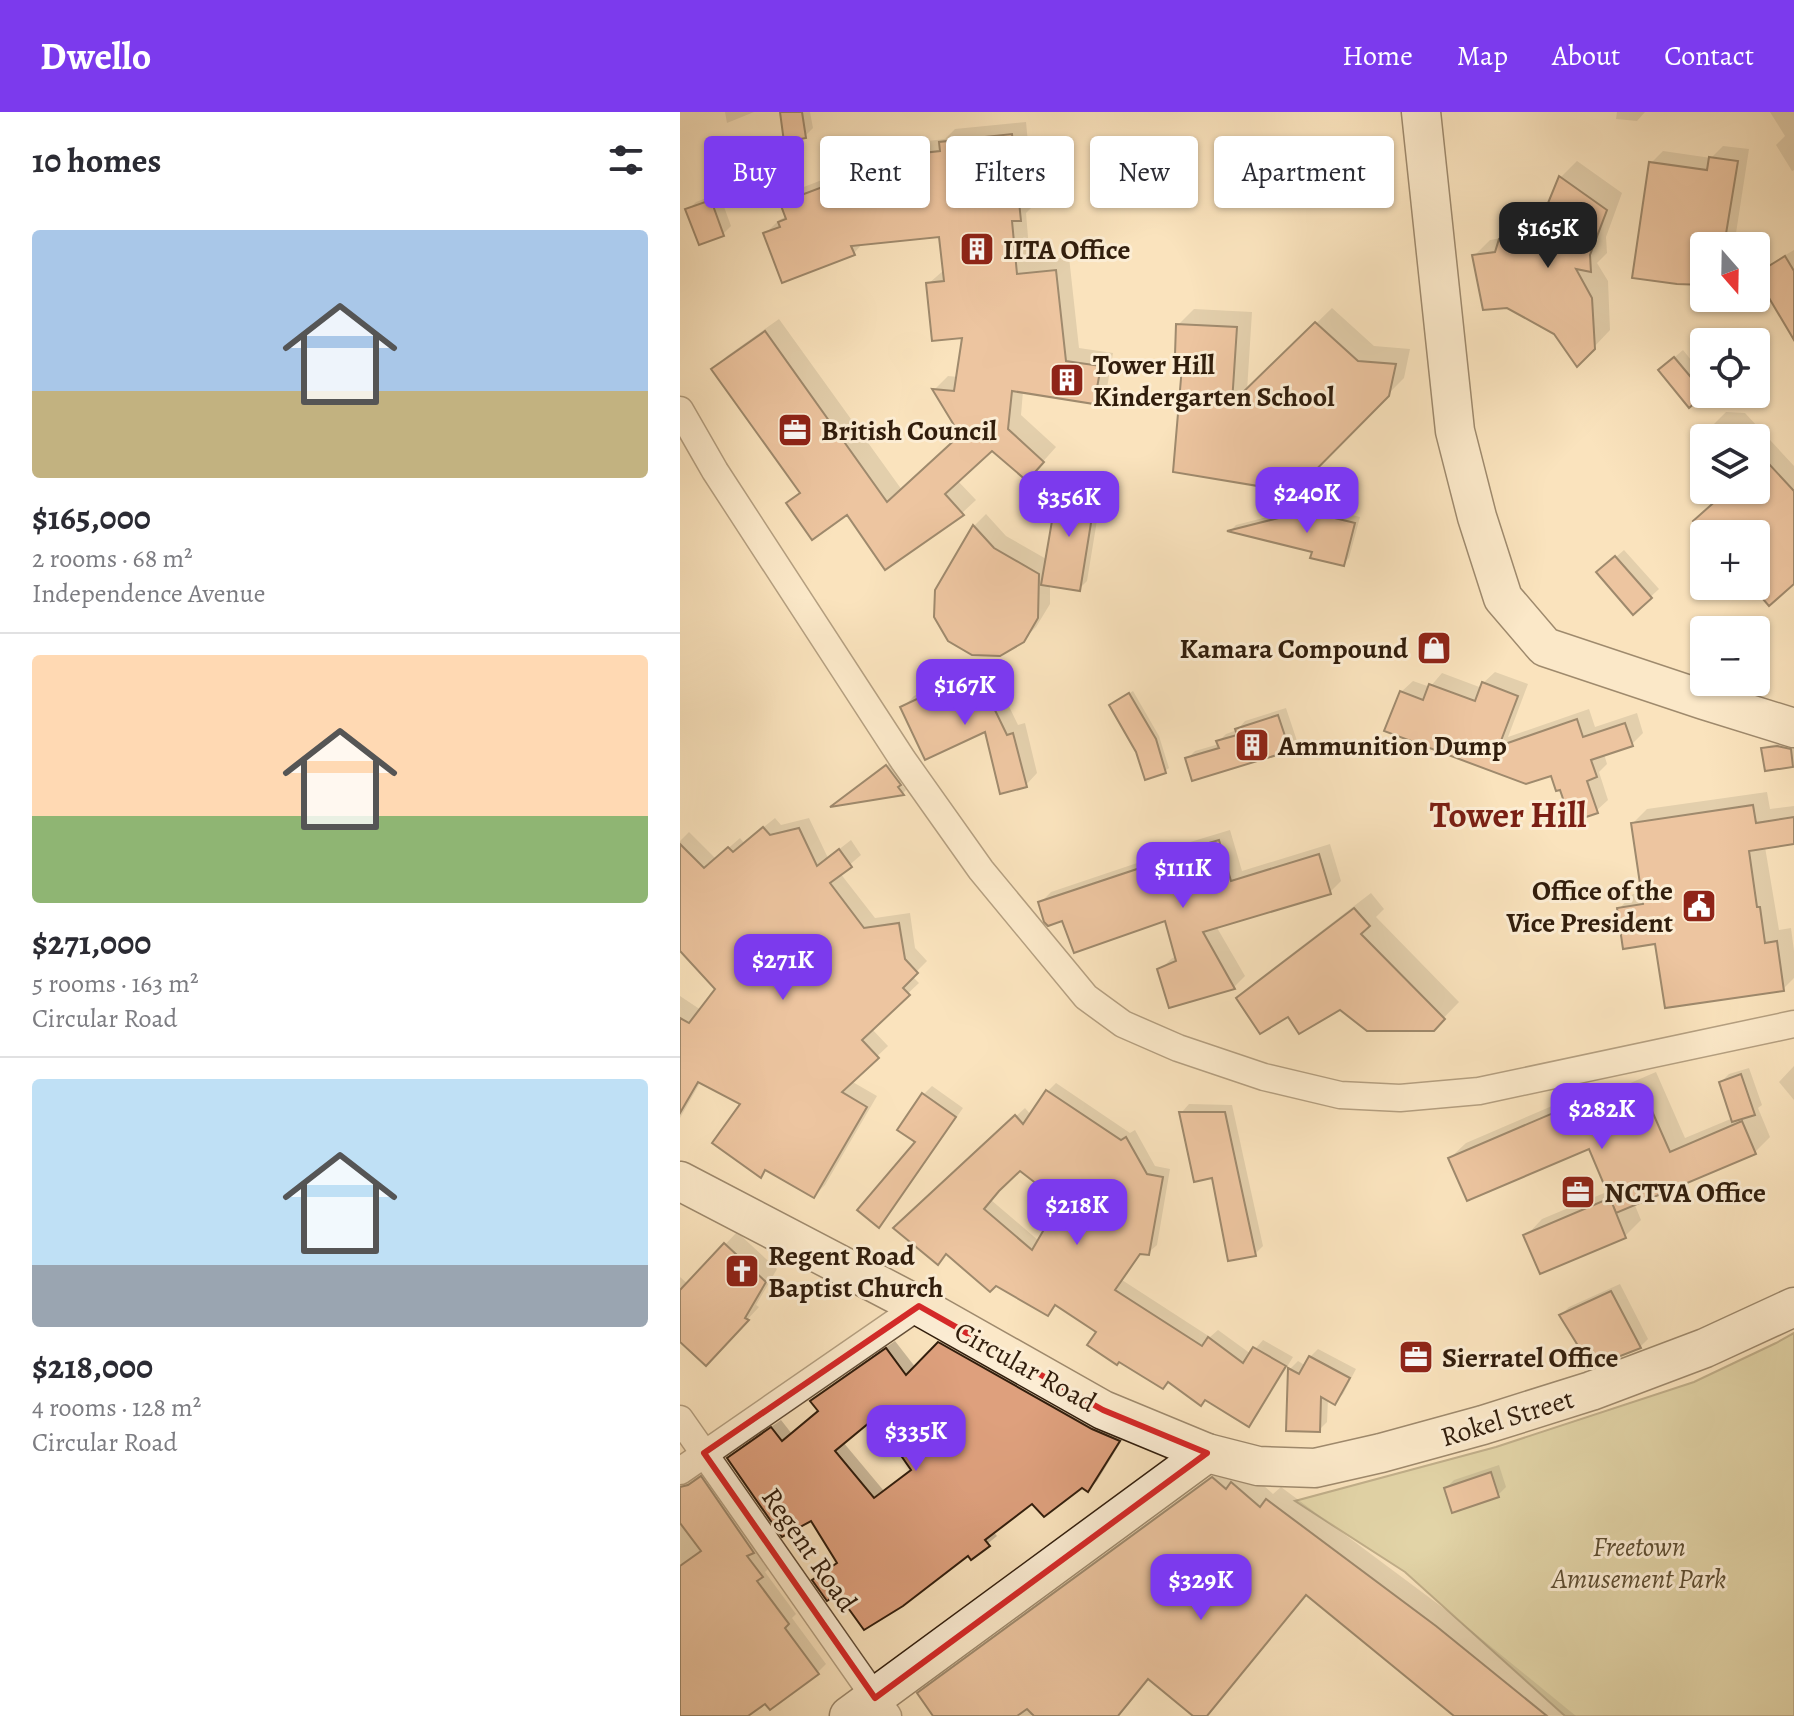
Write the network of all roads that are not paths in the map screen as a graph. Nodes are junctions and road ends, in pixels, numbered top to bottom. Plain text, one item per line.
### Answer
1 (1421, 112) edge
2 (680, 410) edge
3 (1794, 728) edge
4 (1794, 1024) edge
5 (680, 1181) edge
6 (919, 1306) junction
7 (1794, 1307) edge
8 (680, 1419) edge
9 (704, 1453) junction
10 (1207, 1453) junction
11 (680, 1471) edge
12 (871, 1710) edge

1 - 3 main road
2 - 4 street
5 - 6 main road, Circular Road
6 - 9 street
6 - 10 main road, Circular Road
7 - 10 main road, Rokel Street
8 - 9 street, Regent Road
9 - 11 street
9 - 12 street, Regent Road
10 - 12 main road

